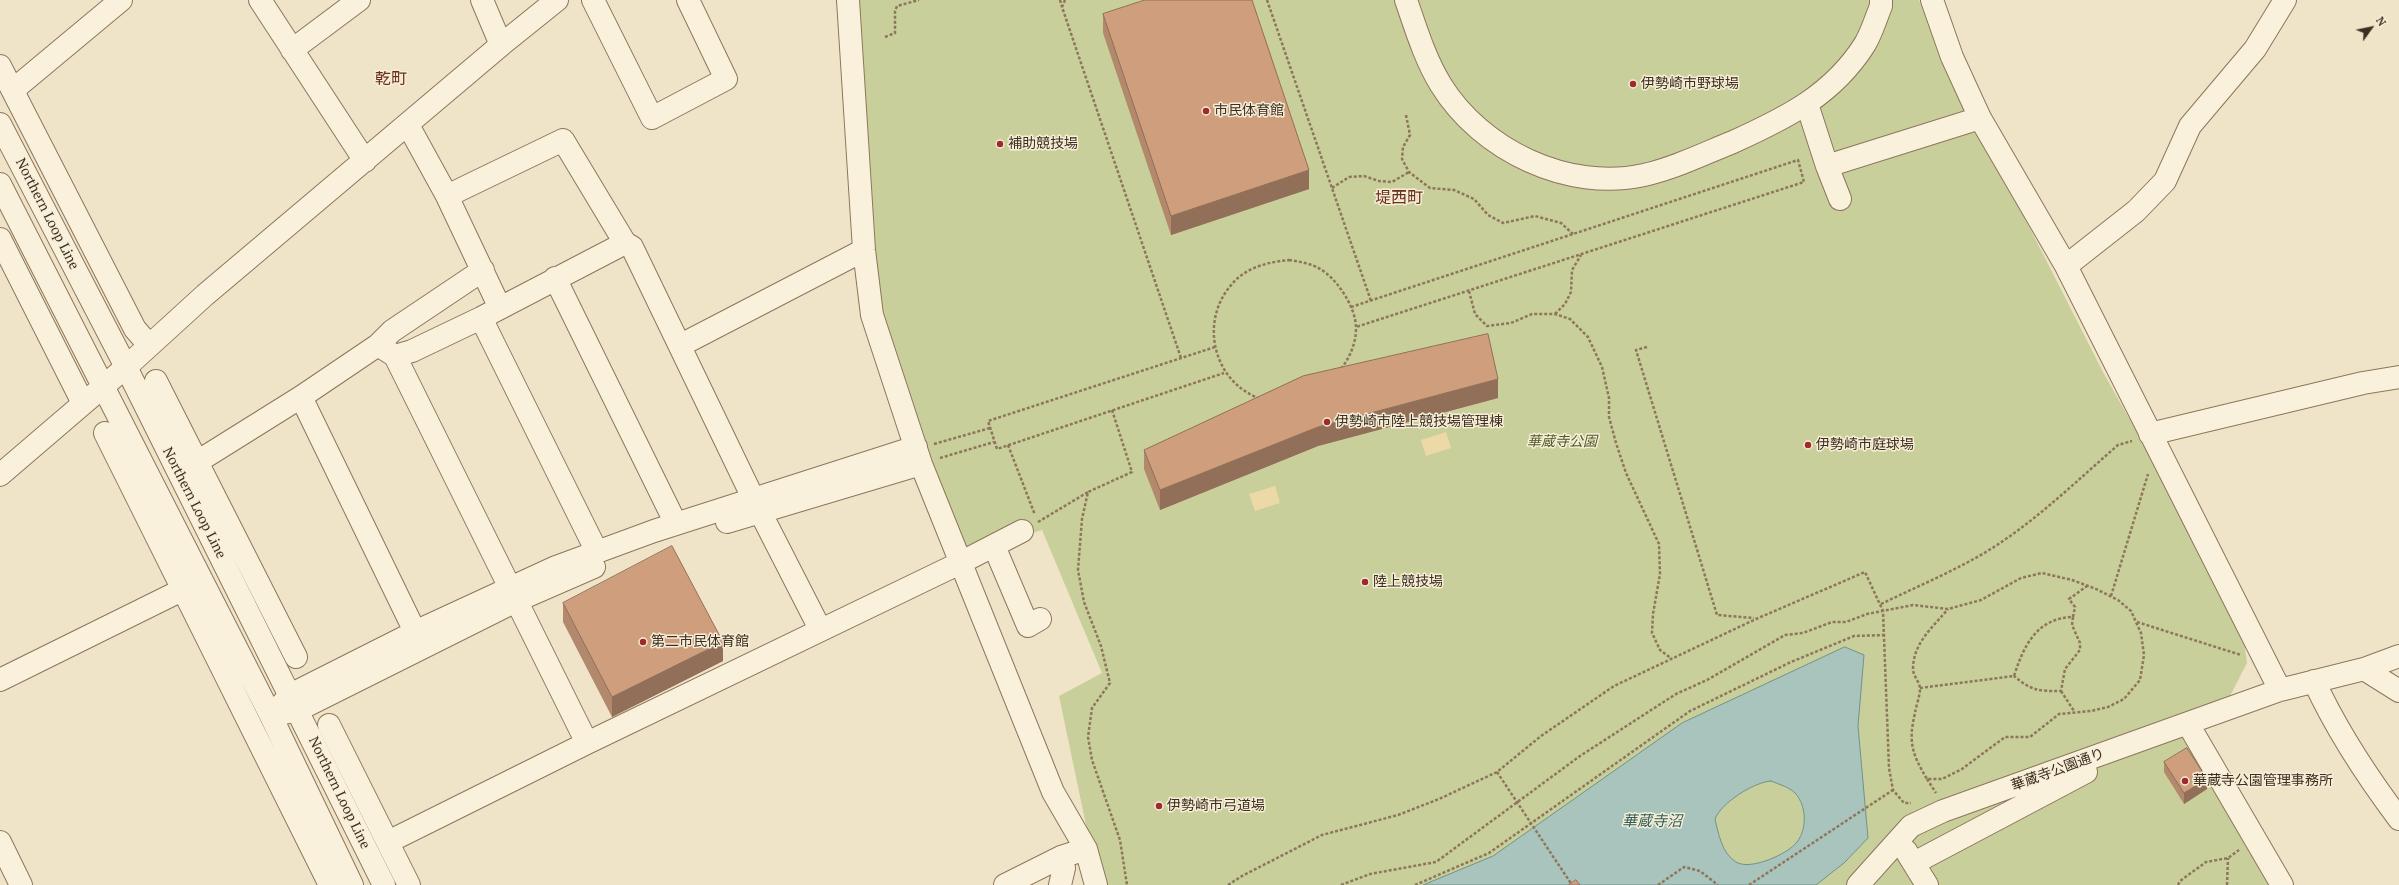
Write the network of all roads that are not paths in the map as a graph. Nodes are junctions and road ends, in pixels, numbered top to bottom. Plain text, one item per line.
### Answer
1 (121, 0) edge
2 (260, 0) edge
3 (359, 0) edge
4 (482, 0) edge
5 (557, 0) edge
6 (593, 0) edge
7 (688, 0) edge
8 (848, 0) edge
9 (1881, 0) edge
10 (1932, 0) edge
11 (2285, 0) edge
12 (1401, 2) edge
13 (501, 45) junction
14 (292, 50) junction
15 (0, 66) edge
16 (12, 90) junction
17 (1807, 104) junction
18 (1980, 118) junction
19 (0, 124) edge
20 (408, 125) junction
21 (365, 161) junction
22 (1827, 166) junction
23 (0, 184) edge
24 (447, 196) junction
25 (1840, 199) dead end
26 (0, 238) edge
27 (626, 242) junction
28 (864, 250) junction
29 (2066, 266) junction
30 (484, 270) junction
31 (555, 278) junction
32 (500, 308) junction
33 (481, 318) junction
34 (149, 345) junction
35 (681, 345) junction
36 (387, 350) junction
37 (126, 367) junction
38 (2399, 377) edge
39 (156, 381) dead end
40 (104, 386) junction
41 (301, 397) junction
42 (83, 403) junction
43 (150, 414) junction
44 (105, 433) dead end
45 (2142, 437) junction
46 (193, 453) junction
47 (926, 453) junction
48 (0, 474) edge
49 (757, 505) junction
50 (676, 524) junction
51 (1030, 526) road end
52 (176, 530) junction
53 (994, 546) junction
54 (597, 552) junction
55 (960, 563) junction
56 (170, 566) junction
57 (182, 590) junction
58 (263, 593) junction
59 (513, 594) junction
60 (1040, 618) dead end
61 (820, 630) junction
62 (203, 631) junction
63 (261, 637) junction
64 (419, 639) junction
65 (2399, 656) edge
66 (239, 657) junction
67 (296, 657) dead end
68 (2364, 669) junction
69 (0, 680) edge
70 (2314, 681) junction
71 (2280, 690) junction
72 (2399, 691) edge
73 (294, 702) junction
74 (271, 716) junction
75 (2188, 724) junction
76 (329, 725) dead end
77 (2154, 736) junction
78 (587, 743) junction
79 (330, 778) junction
80 (369, 804) junction
81 (2399, 819) edge
82 (328, 835) junction
83 (1899, 839) junction
84 (0, 842) edge
85 (388, 842) junction
86 (1086, 849) junction
87 (1061, 857) junction
88 (1914, 863) junction
89 (322, 879) edge
90 (21, 885) edge
91 (352, 885) edge
92 (384, 885) edge
93 (409, 885) edge
94 (1005, 885) edge
95 (1060, 885) edge
96 (1096, 885) edge
97 (1858, 885) edge
98 (1927, 885) edge
99 (2282, 885) edge

1 - 16 street
2 - 14 street
3 - 14 street
4 - 13 street
5 - 13 street
6 - 7 street
8 - 28 street
9 - 17 street
10 - 18 street
11 - 29 street
12 - 17 street
13 - 20 street
14 - 21 street
15 - 16 street
16 - 34 street
17 - 22 street
18 - 22 street
18 - 29 street
19 - 37 street, Northern Loop Line
20 - 21 street
20 - 24 street
21 - 34 street
22 - 25 street
23 - 40 street, Northern Loop Line
24 - 27 street
24 - 30 street
26 - 42 street
27 - 31 street
27 - 35 street
28 - 35 street
28 - 47 street
29 - 45 street
30 - 32 street
30 - 36 street
31 - 32 street
31 - 50 street
32 - 33 street
33 - 36 street
33 - 54 street
34 - 37 street
35 - 49 street
36 - 41 street
36 - 59 street
37 - 40 street
37 - 43 street, Northern Loop Line
38 - 45 street
39 - 46 street
40 - 42 street
40 - 52 street, Northern Loop Line
41 - 46 street
41 - 64 street
42 - 48 street
43 - 46 street
43 - 63 street, Northern Loop Line
44 - 56 street
45 - 71 street
46 - 58 street
47 - 49 street
47 - 55 street
49 - 50 street
49 - 59 street
49 - 61 street
50 - 54 street
51 - 53 street
52 - 56 street
52 - 66 street, Northern Loop Line
53 - 55 street
53 - 60 street
54 - 59 street
55 - 61 street
55 - 86 street
56 - 57 street
57 - 62 street
57 - 69 street
58 - 63 street
58 - 67 street
59 - 64 street
59 - 78 street
61 - 78 street
62 - 66 street
62 - 89 street
63 - 73 street, Northern Loop Line
64 - 73 street
65 - 68 street, 華蔵寺公園通り
66 - 74 street, Northern Loop Line
68 - 70 street, 華蔵寺公園通り
68 - 72 street
70 - 71 street, 華蔵寺公園通り
70 - 81 street
71 - 75 street, 華蔵寺公園通り
73 - 74 street
73 - 79 street, Northern Loop Line
74 - 82 street, Northern Loop Line
75 - 77 street, 華蔵寺公園通り
75 - 99 street
76 - 80 street
77 - 83 street, 華蔵寺公園通り
77 - 88 street
78 - 85 street
79 - 80 street
79 - 92 street, Northern Loop Line
80 - 85 street
82 - 89 street
82 - 91 street, Northern Loop Line
83 - 88 street
83 - 97 street, 華蔵寺公園通り
84 - 90 street
85 - 93 street
86 - 87 street
86 - 96 street
87 - 94 street
87 - 95 street
88 - 98 street

